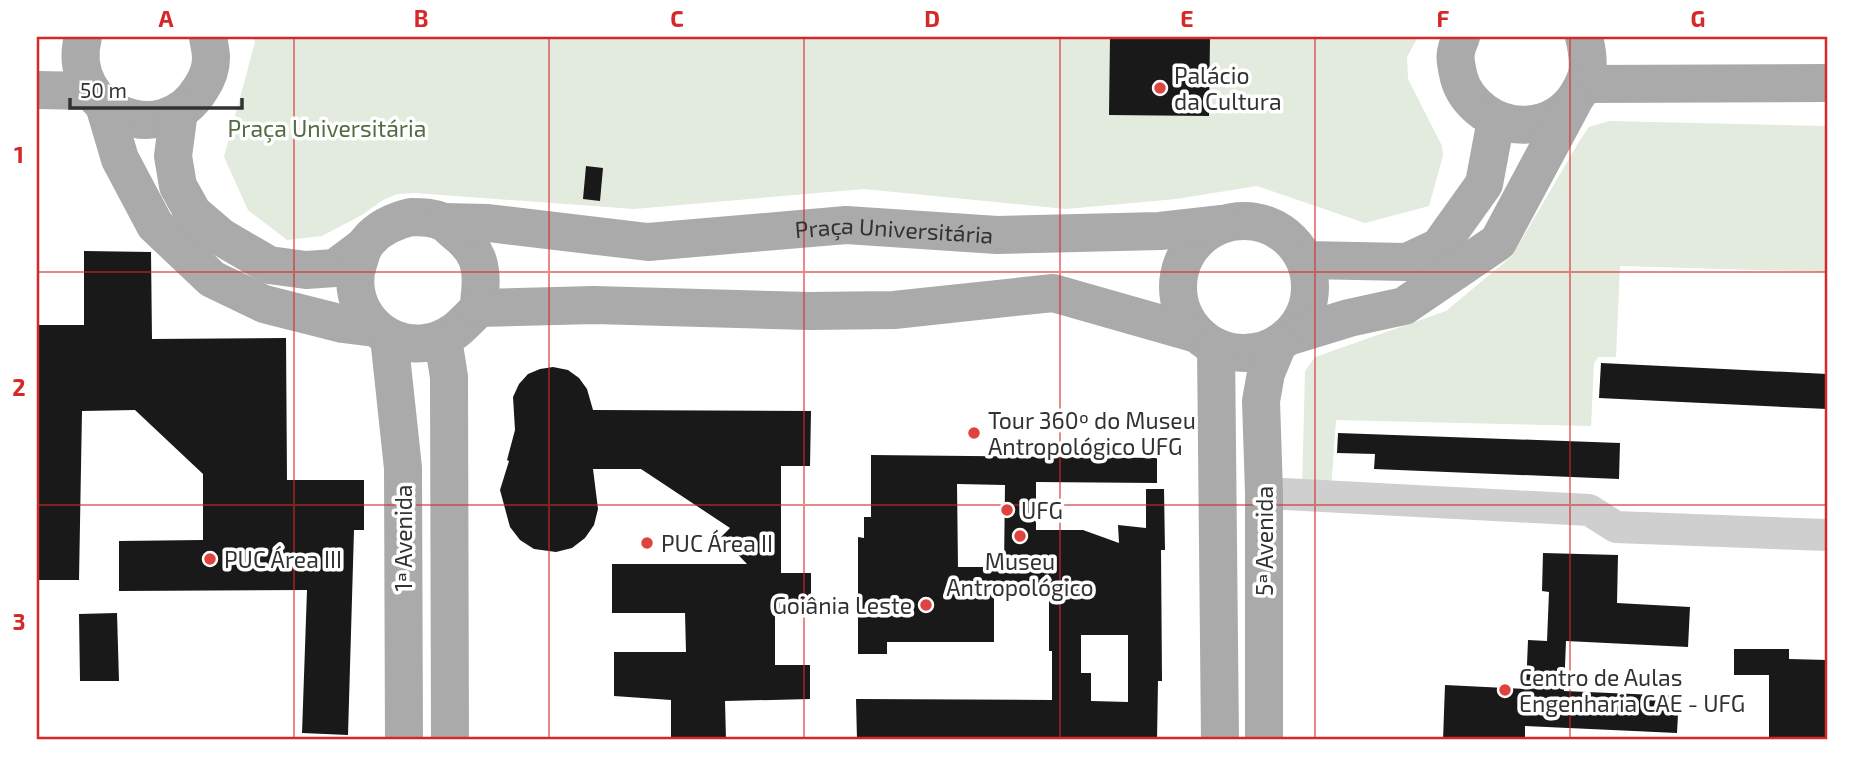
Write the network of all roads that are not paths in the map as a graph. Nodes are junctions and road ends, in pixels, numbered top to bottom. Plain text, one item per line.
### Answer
1 (83, 37) edge
2 (208, 37) edge
3 (1461, 37) edge
4 (1584, 37) edge
5 (1827, 83) edge
6 (37, 90) edge
7 (1578, 94) junction
8 (98, 98) junction
9 (179, 111) junction
10 (1496, 120) junction
11 (443, 222) junction
12 (1222, 224) junction
13 (363, 247) junction
14 (1305, 260) junction
15 (478, 308) junction
16 (382, 333) junction
17 (443, 338) junction
18 (1206, 340) junction
19 (1282, 341) junction
20 (1265, 493) junction
21 (449, 494) junction
22 (402, 495) junction
23 (1827, 535) edge
24 (404, 740) edge
25 (450, 740) edge
26 (1220, 740) edge
27 (1264, 740) edge

1 - 8 main road
2 - 9 main road
3 - 10 main road
4 - 7 main road
5 - 7 main road
6 - 8 main road
7 - 10 main road
7 - 19 main road
8 - 9 main road
8 - 16 main road
9 - 13 main road
10 - 14 main road
11 - 12 main road, Praça Universitária
11 - 13 main road
11 - 15 main road
12 - 14 main road
12 - 18 main road
13 - 16 main road
14 - 19 main road
15 - 17 main road
15 - 18 main road
16 - 17 main road
16 - 22 main road, 1ª Avenida
17 - 21 main road, 1ª Avenida
18 - 19 main road
18 - 26 main road, 5ª Avenida
19 - 20 main road, 5ª Avenida
20 - 23 street
20 - 27 main road, 5ª Avenida
21 - 22 main road
21 - 25 main road, 1ª Avenida
22 - 24 main road, 1ª Avenida

